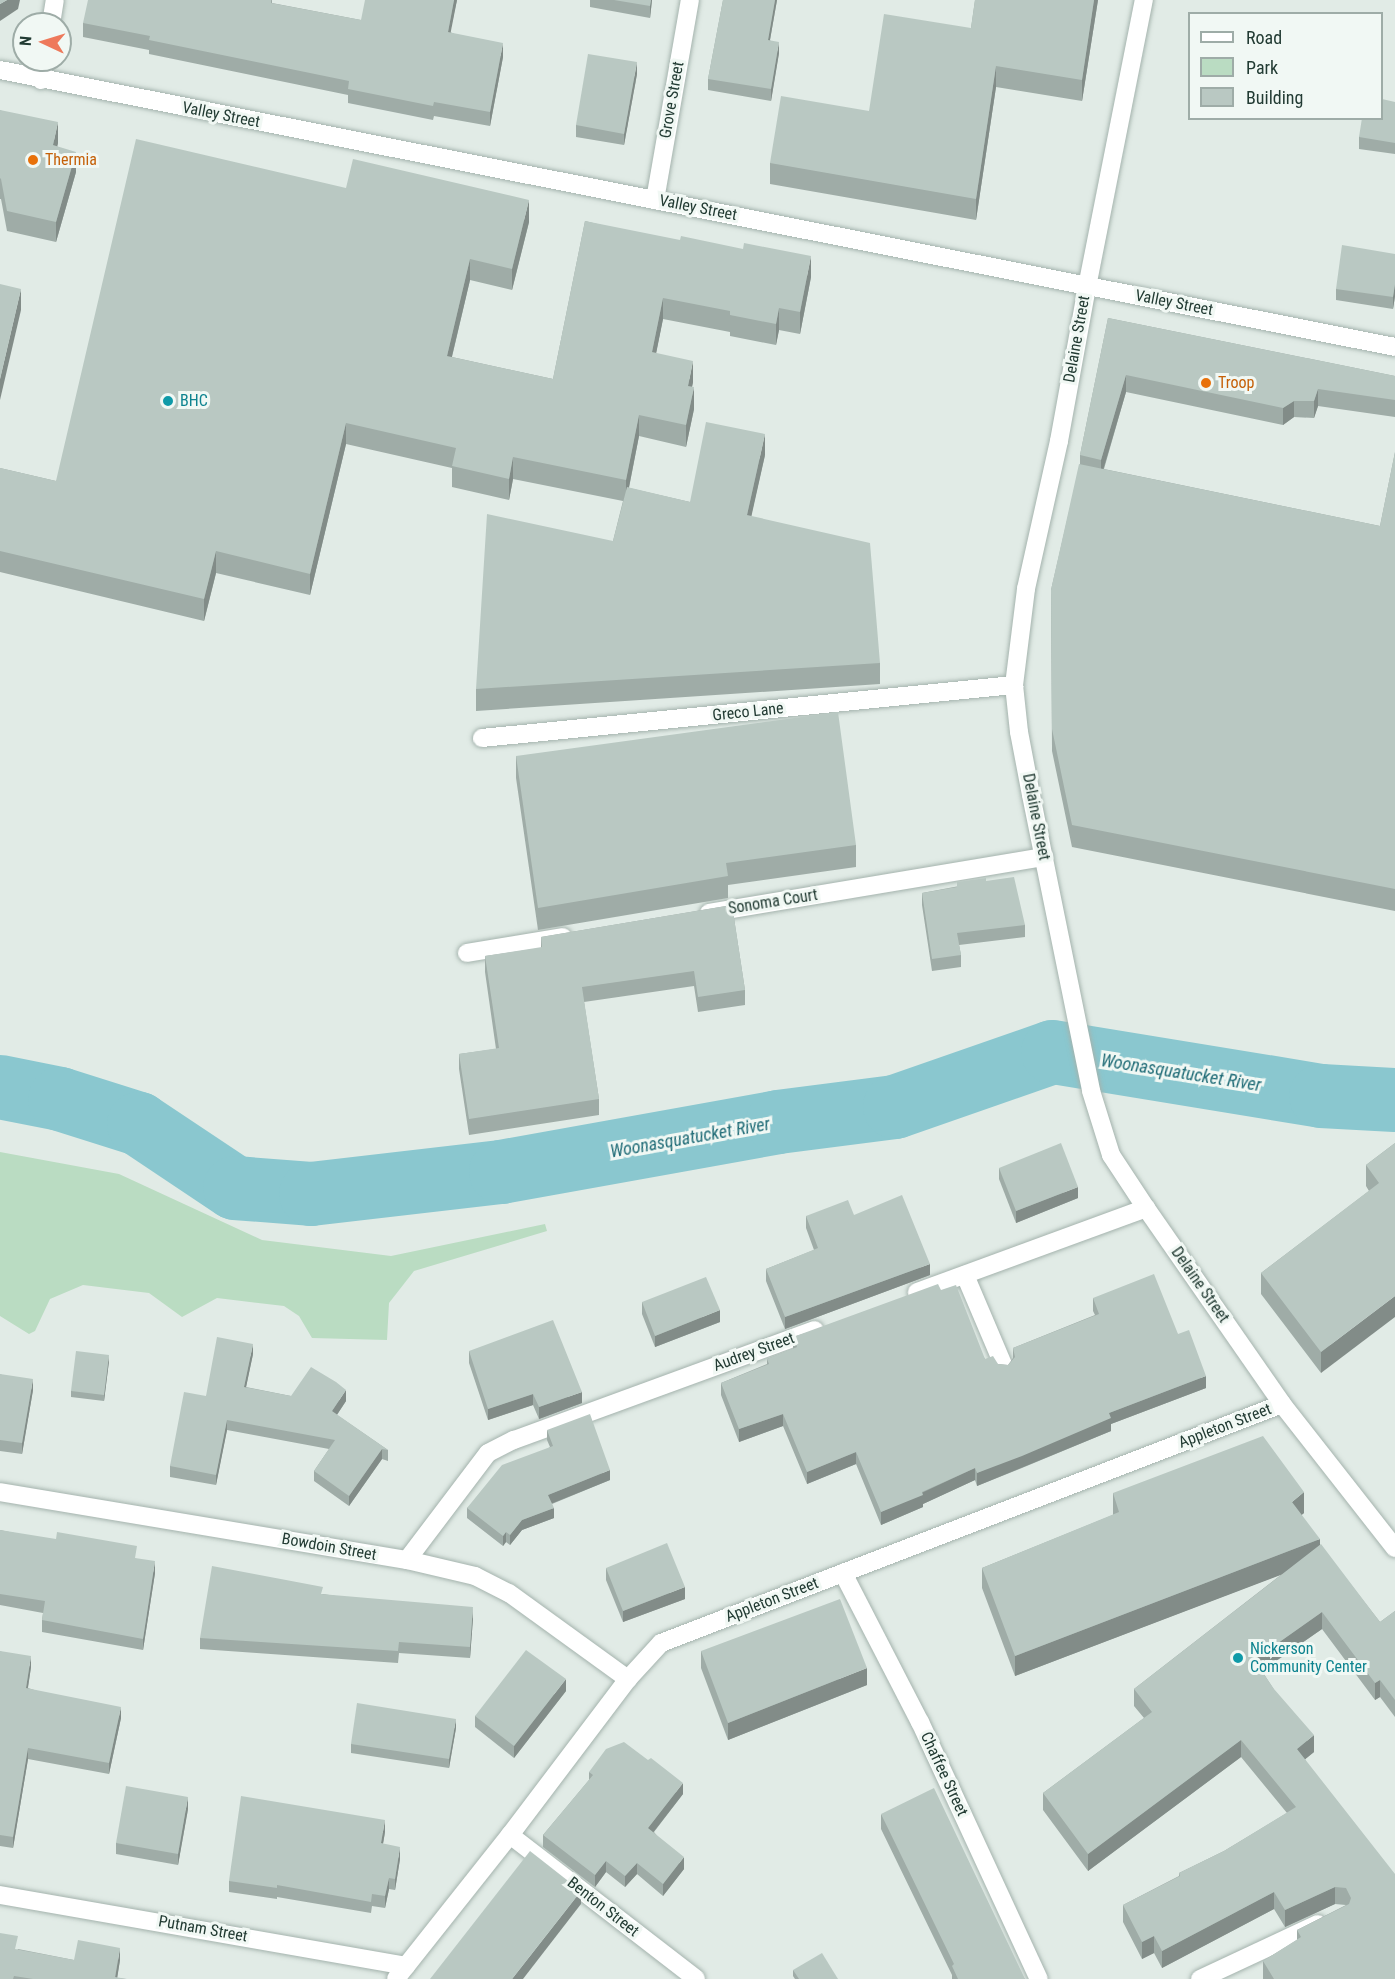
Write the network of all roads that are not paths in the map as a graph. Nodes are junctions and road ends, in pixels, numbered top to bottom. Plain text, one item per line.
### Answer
1 (690, 0) edge
2 (1144, 0) edge
3 (0, 70) edge
4 (42, 72) edge
5 (40, 80) junction
6 (655, 200) junction
7 (1087, 287) junction
8 (1395, 347) edge
9 (1014, 685) junction
10 (482, 738) dead end
11 (1044, 857) junction
12 (688, 916) edge
13 (583, 934) edge
14 (467, 953) dead end
15 (1146, 1208) junction
16 (965, 1275) junction
17 (899, 1299) edge
18 (833, 1323) edge
19 (1004, 1368) edge
20 (1282, 1404) junction
21 (0, 1492) edge
22 (1395, 1548) edge
23 (407, 1560) junction
24 (843, 1573) junction
25 (628, 1679) junction
26 (510, 1835) junction
27 (0, 1895) edge
28 (1329, 1919) edge
29 (401, 1972) edge
30 (696, 1979) edge
31 (1039, 1979) edge
32 (1200, 1979) edge

1 - 6 street, Grove Street
2 - 7 street, Delaine Street
3 - 5 street, Valley Street
4 - 5 street
5 - 6 street, Valley Street
6 - 7 street, Valley Street
7 - 8 street, Valley Street
7 - 9 street, Delaine Street
9 - 10 street, Greco Lane
9 - 11 street, Delaine Street
11 - 12 street, Sonoma Court
11 - 15 street, Delaine Street
13 - 14 street
15 - 16 street
15 - 20 street, Delaine Street
16 - 17 street
16 - 19 street
18 - 23 street, Audrey Street
20 - 22 street, Delaine Street
20 - 24 street, Appleton Street
21 - 23 street, Bowdoin Street
23 - 25 street, Bowdoin Street
24 - 25 street, Appleton Street
24 - 31 street, Chaffee Street
25 - 26 street, Appleton Street
26 - 29 street, Appleton Street
26 - 30 street, Benton Street
27 - 29 street, Putnam Street
28 - 32 street

